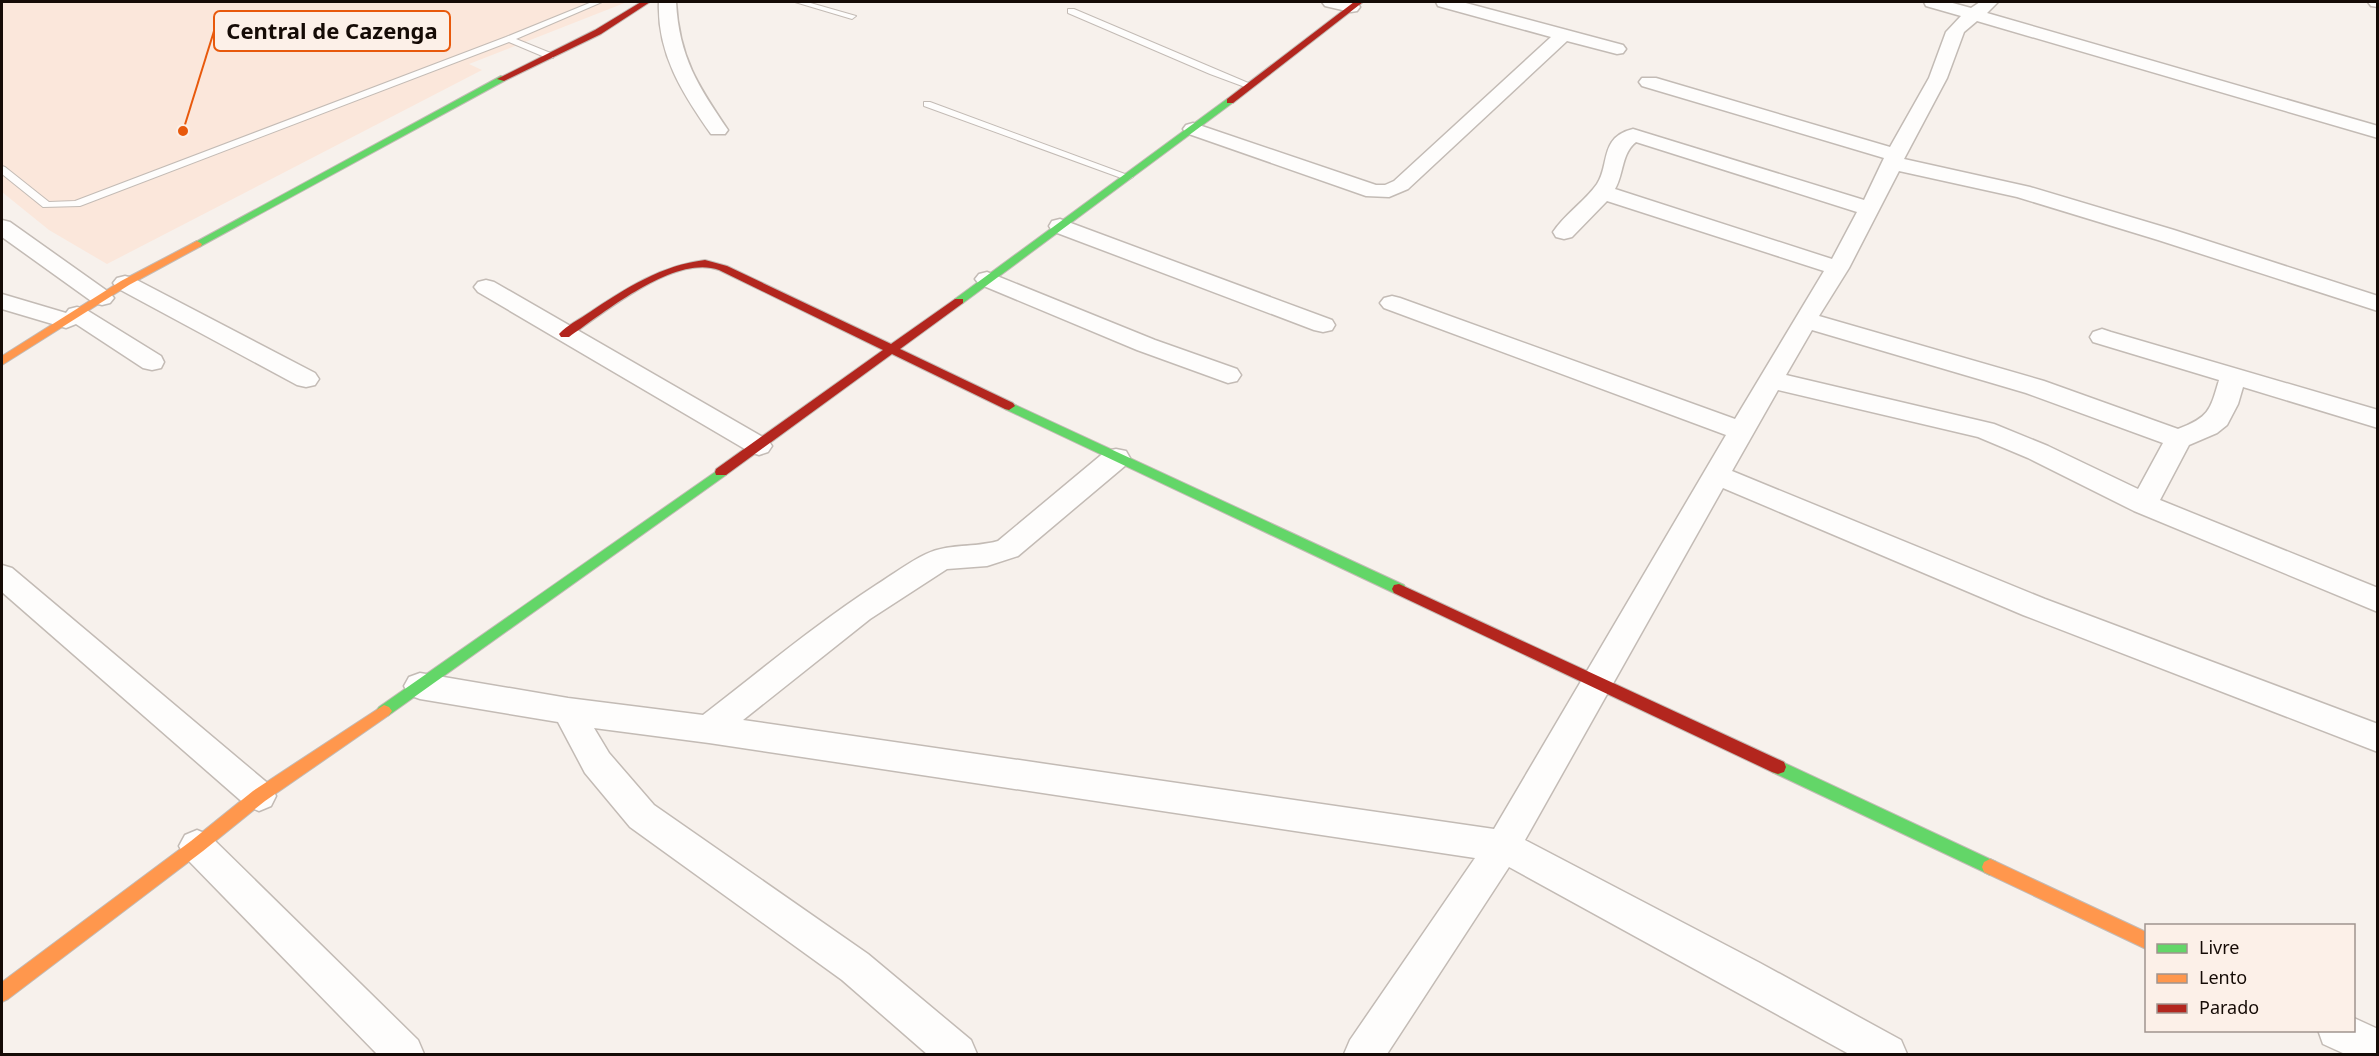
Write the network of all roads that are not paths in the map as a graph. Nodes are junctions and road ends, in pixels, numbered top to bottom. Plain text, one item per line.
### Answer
1 (598, 2) edge
2 (646, 2) edge
3 (667, 2) edge
4 (799, 2) edge
5 (1331, 2) edge
6 (1444, 2) edge
7 (1941, 3) edge
8 (1355, 4) edge
9 (1982, 8) edge
10 (1071, 11) dead end
11 (852, 16) dead end
12 (1564, 34) junction
13 (509, 39) junction
14 (1617, 49) dead end
15 (550, 56) junction
16 (1649, 82) dead end
17 (1248, 85) junction
18 (927, 104) dead end
19 (1193, 129) junction
20 (718, 130) dead end
21 (2378, 132) edge
22 (1894, 159) junction
23 (2, 169) edge
24 (1128, 177) junction
25 (1601, 192) junction
26 (1870, 209) junction
27 (1060, 226) junction
28 (2, 227) edge
29 (1564, 232) dead end
30 (1838, 268) junction
31 (987, 279) junction
32 (125, 283) junction
33 (486, 287) dead end
34 (102, 298) junction
35 (2, 301) edge
36 (1392, 303) dead end
37 (2378, 304) edge
38 (71, 318) junction
39 (1805, 320) junction
40 (1323, 325) dead end
41 (565, 334) junction
42 (2102, 337) dead end
43 (892, 350) junction
44 (2, 361) edge
45 (152, 362) dead end
46 (1228, 375) dead end
47 (2233, 377) junction
48 (306, 380) dead end
49 (1772, 380) junction
50 (2378, 419) edge
51 (1742, 431) junction
52 (2179, 439) junction
53 (759, 446) junction
54 (1116, 458) junction
55 (1717, 475) junction
56 (2144, 504) junction
57 (2, 576) edge
58 (2378, 601) edge
59 (1597, 681) junction
60 (420, 686) junction
61 (568, 711) junction
62 (709, 729) junction
63 (2378, 738) edge
64 (260, 796) junction
65 (197, 846) junction
66 (1503, 846) junction
67 (2145, 941) edge
68 (2, 993) edge
69 (2341, 1032) edge
70 (2378, 1050) edge
71 (404, 1054) edge
72 (957, 1054) edge
73 (1364, 1054) edge
74 (1887, 1054) edge

1 - 13 lane
2 - 15 street
3 - 20 street
4 - 11 lane
5 - 8 street
6 - 12 street
7 - 9 street
8 - 17 street
9 - 21 street
9 - 22 street
10 - 17 lane
12 - 14 street
12 - 19 street
13 - 15 lane
13 - 23 lane
15 - 32 street
16 - 22 street
17 - 19 street
18 - 24 lane
19 - 24 street
22 - 26 street
22 - 37 street
24 - 27 street
25 - 26 street
25 - 29 street
25 - 30 street
26 - 30 street
27 - 31 street
27 - 40 street
28 - 34 street
30 - 39 street
31 - 43 street
31 - 46 street
32 - 34 street
32 - 48 street
33 - 41 street
34 - 38 street
35 - 38 street
36 - 51 street
38 - 44 street
38 - 45 street
39 - 49 street
39 - 52 street
41 - 43 street
41 - 53 street
42 - 47 street
43 - 53 street
43 - 54 street
47 - 50 street
47 - 52 street
49 - 51 street
49 - 56 street
51 - 55 street
52 - 56 street
53 - 60 street
54 - 59 street
54 - 62 street
55 - 59 street
55 - 63 street
56 - 58 street
57 - 64 street
59 - 66 street
59 - 67 street
60 - 61 street
60 - 64 street
61 - 62 street
61 - 72 street
62 - 66 street
64 - 65 street
65 - 68 street
65 - 71 street
66 - 73 street
66 - 74 street
69 - 70 street

